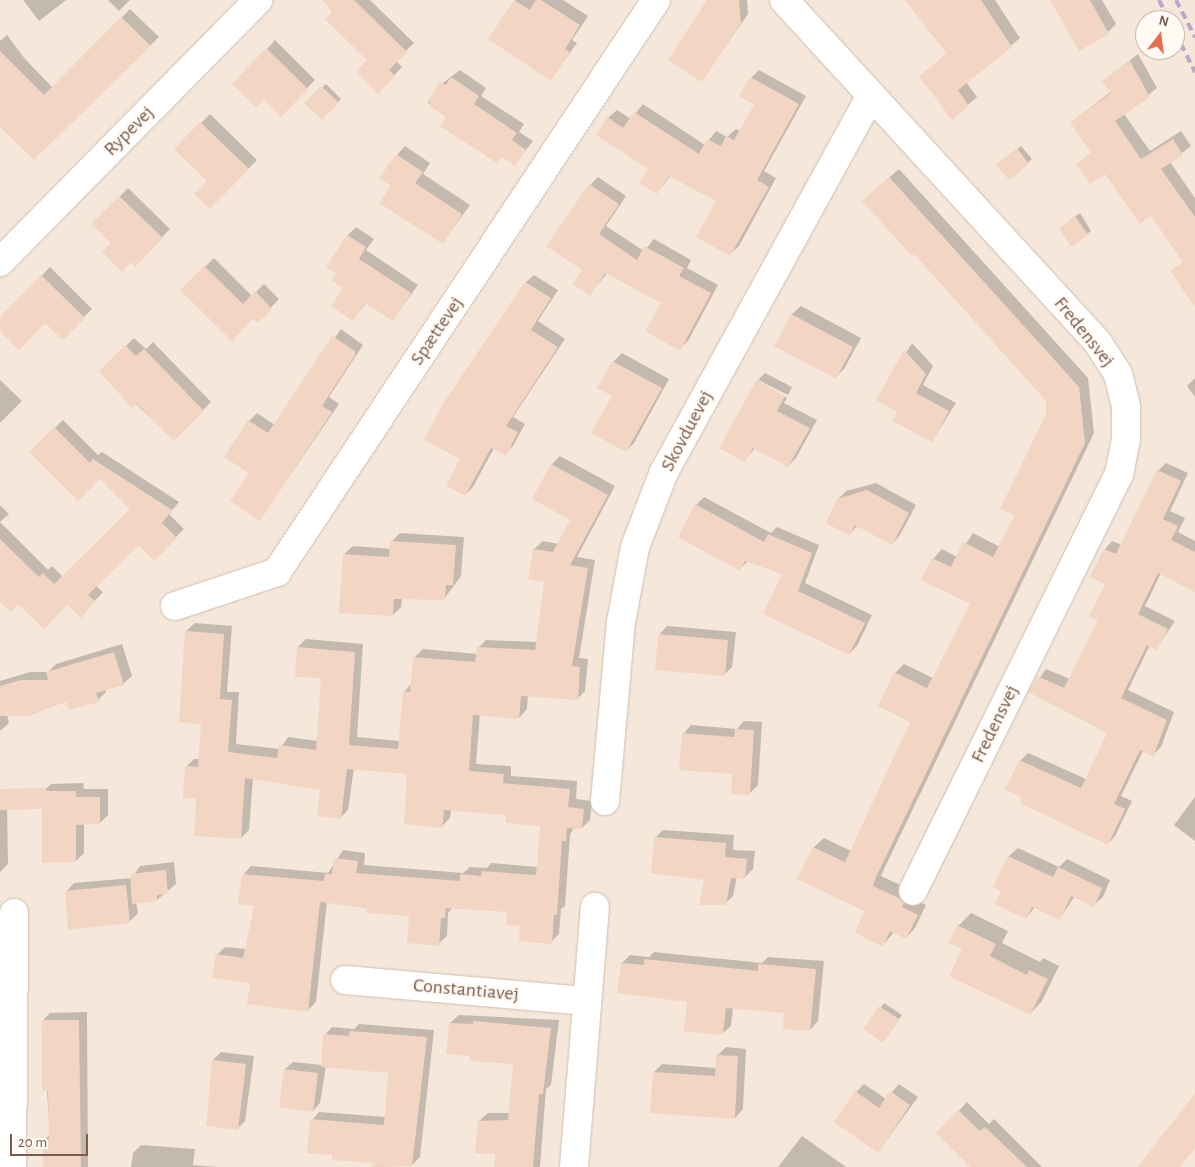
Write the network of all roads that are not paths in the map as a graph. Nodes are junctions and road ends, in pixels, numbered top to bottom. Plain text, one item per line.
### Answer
1 (258, 0) edge
2 (656, 0) edge
3 (789, 2) edge
4 (871, 95) junction
5 (0, 262) edge
6 (175, 606) dead end
7 (605, 801) dead end
8 (913, 891) dead end
9 (595, 907) dead end
10 (14, 913) dead end
11 (345, 980) dead end
12 (587, 1001) junction
13 (12, 1167) edge
14 (574, 1167) edge

1 - 5 street, Rypevej
2 - 6 street, Spættevej
3 - 4 street, Fredensvej
4 - 7 street, Skovduevej
4 - 8 street, Fredensvej
9 - 12 street
10 - 13 street
11 - 12 street, Constantiavej
12 - 14 street

